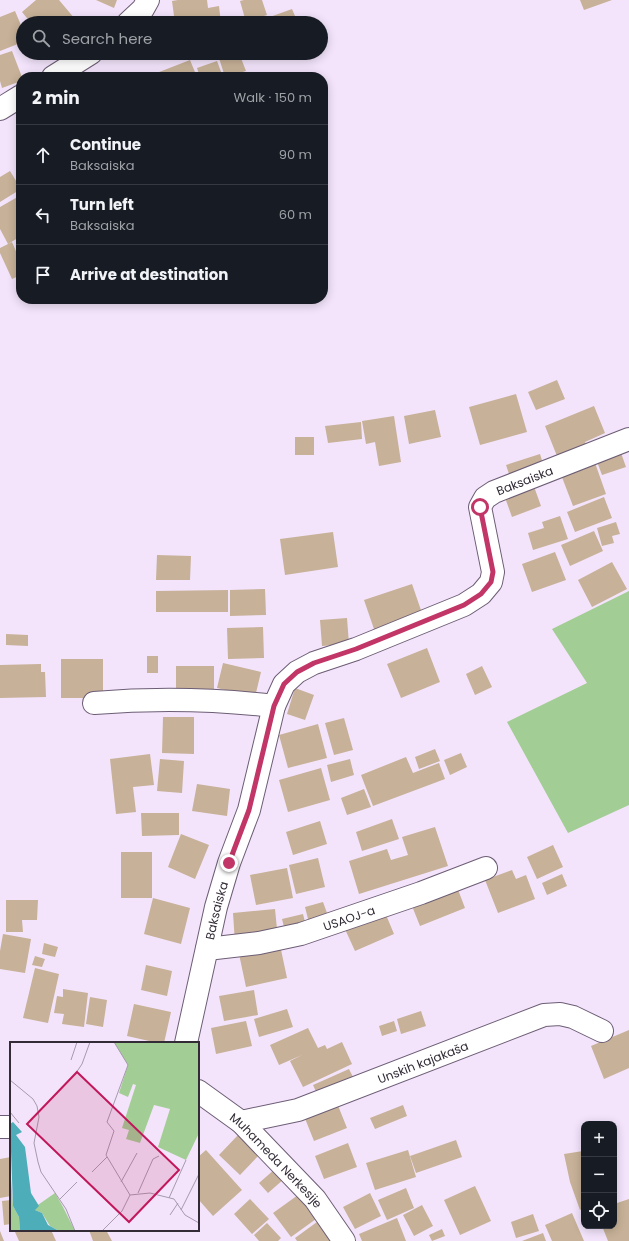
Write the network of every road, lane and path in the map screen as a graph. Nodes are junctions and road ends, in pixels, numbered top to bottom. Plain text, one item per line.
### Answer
1 (148, 0) edge
2 (135, 16) edge
3 (80, 60) edge
4 (61, 72) edge
5 (16, 99) edge
6 (0, 109) edge
7 (629, 439) edge
8 (94, 703) dead end
9 (274, 706) junction
10 (486, 868) dead end
11 (207, 949) junction
12 (602, 1031) dead end
13 (186, 1042) edge
14 (199, 1092) edge
15 (242, 1122) junction
16 (344, 1241) edge

1 - 2 street
3 - 4 street
5 - 6 street
7 - 9 street, Baksaiska
8 - 9 street
9 - 11 street, Baksaiska
10 - 11 street, USAOJ-a
11 - 13 street, Baksaiska
12 - 15 street, Unskih kajakaša
14 - 15 street, Muhameda Nerkesije
15 - 16 street, Muhameda Nerkesije

